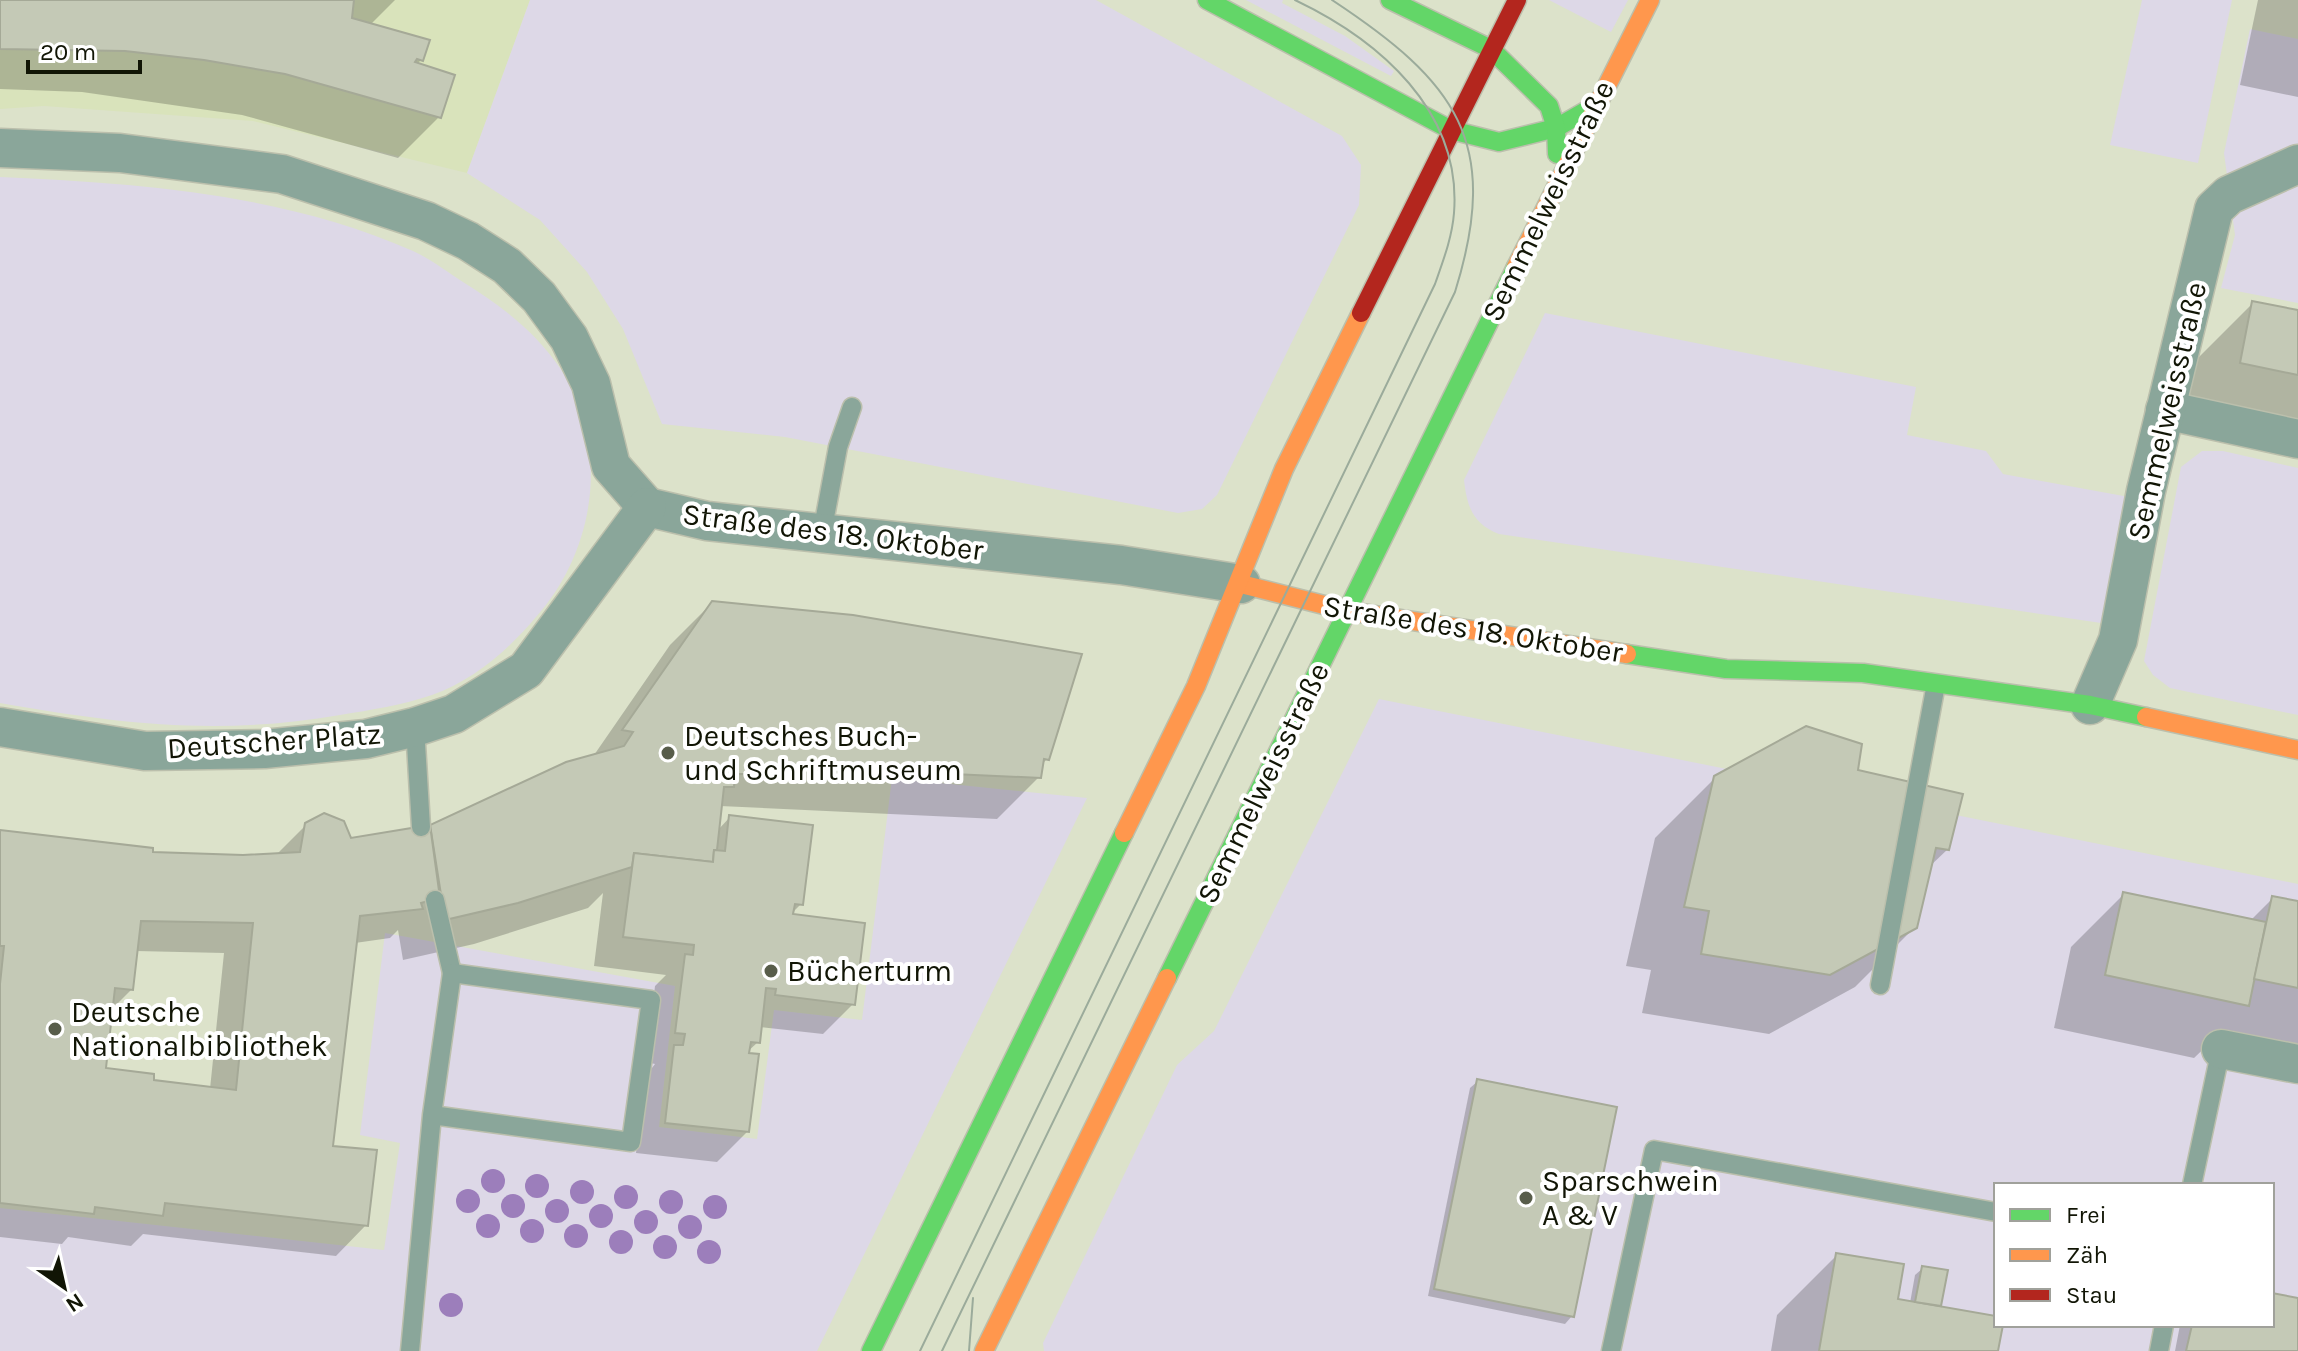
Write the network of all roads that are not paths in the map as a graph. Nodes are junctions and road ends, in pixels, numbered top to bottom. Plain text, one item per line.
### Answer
1 (1207, 0) edge
2 (1390, 0) edge
3 (1517, 0) edge
4 (1650, 0) edge
5 (1491, 49) junction
6 (1596, 105) junction
7 (1556, 128) junction
8 (1451, 130) junction
9 (0, 148) edge
10 (2298, 164) edge
11 (1548, 203) junction
12 (852, 407) dead end
13 (2165, 410) junction
14 (2298, 439) edge
15 (647, 507) junction
16 (822, 533) junction
17 (1241, 584) junction
18 (1348, 611) junction
19 (1936, 684) junction
20 (2090, 705) junction
21 (0, 727) edge
22 (415, 727) junction
23 (2298, 750) edge
24 (421, 827) dead end
25 (435, 900) dead end
26 (452, 973) junction
27 (1880, 985) dead end
28 (2221, 1049) joint
29 (2298, 1064) edge
30 (432, 1115) junction
31 (2192, 1183) edge
32 (1994, 1212) edge
33 (2164, 1327) edge
34 (410, 1351) edge
35 (871, 1351) edge
36 (984, 1351) edge
37 (1611, 1351) edge
38 (2159, 1351) edge

1 - 8 main road
2 - 5 main road
3 - 5 main road
4 - 6 main road, Semmelweisstraße
5 - 7 main road
5 - 8 main road
6 - 7 main road
6 - 11 main road, Semmelweisstraße
7 - 8 main road
7 - 11 main road
8 - 17 main road
9 - 15 street
10 - 13 street, Semmelweisstraße
11 - 18 main road, Semmelweisstraße
12 - 16 lane
13 - 14 street
13 - 20 street, Semmelweisstraße
15 - 16 street, Straße des 18. Oktober
15 - 22 street, Deutscher Platz
16 - 17 street, Straße des 18. Oktober
17 - 18 main road, Straße des 18. Oktober
17 - 35 main road
18 - 19 main road, Straße des 18. Oktober
18 - 36 main road, Semmelweisstraße
19 - 20 main road, Straße des 18. Oktober
19 - 27 lane
20 - 23 main road, Straße des 18. Oktober
21 - 22 street, Deutscher Platz
22 - 24 lane
25 - 26 lane
26 - 30 lane
26 - 30 lane
28 - 29 street
28 - 31 lane
30 - 34 lane
32 - 37 lane
33 - 38 lane

